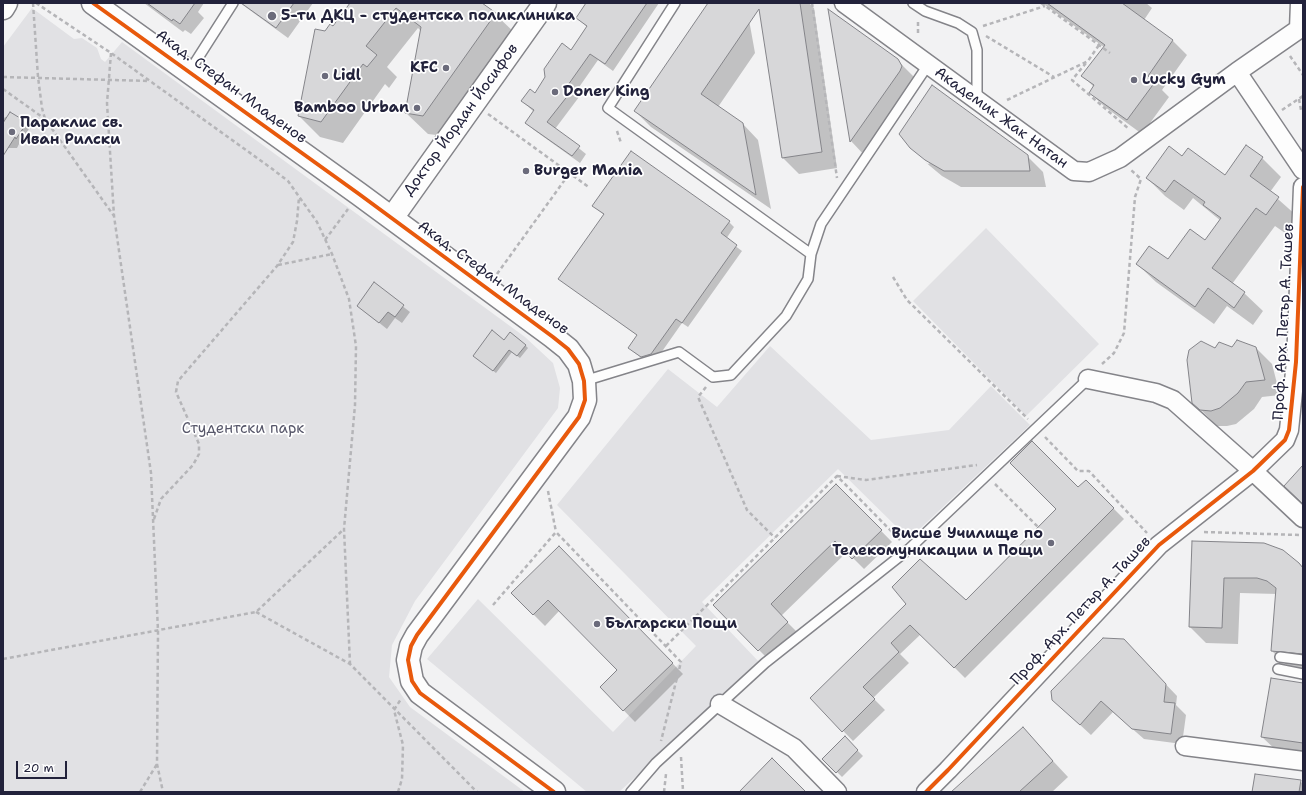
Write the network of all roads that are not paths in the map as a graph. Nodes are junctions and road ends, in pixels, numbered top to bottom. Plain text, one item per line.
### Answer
1 (6, 3) edge
2 (93, 3) edge
3 (233, 3) edge
4 (544, 3) edge
5 (675, 3) edge
6 (844, 3) edge
7 (914, 3) edge
8 (1300, 3) edge
9 (3, 8) edge
10 (928, 65) junction
11 (189, 72) junction
12 (1237, 72) junction
13 (983, 104) junction
14 (1303, 170) edge
15 (1303, 187) edge
16 (392, 218) junction
17 (811, 254) junction
18 (1088, 379) joint
19 (584, 381) junction
20 (1254, 471) junction
21 (1303, 518) edge
22 (1280, 657) dead end
23 (1303, 660) edge
24 (1278, 669) dead end
25 (1303, 674) edge
26 (720, 704) junction
27 (1185, 746) dead end
28 (1303, 761) edge
29 (948, 770) junction
30 (554, 792) edge
31 (631, 792) edge
32 (837, 792) edge
33 (926, 792) edge
34 (944, 792) edge

1 - 9 street
2 - 11 street, Акад. Стефан Младенов
3 - 11 lane
4 - 16 street, Доктор Йордан Йосифов
5 - 17 lane
6 - 10 street, Академик Жак Натан
7 - 13 lane
8 - 12 street, Академик Жак Натан
10 - 13 street, Академик Жак Натан
10 - 17 lane
11 - 16 street, Акад. Стефан Младенов
12 - 13 street, Академик Жак Натан
12 - 14 street
15 - 20 street, Проф. Арх. Петър А. Ташев
16 - 19 street, Акад. Стефан Младенов
17 - 19 lane
18 - 20 street
18 - 26 lane
19 - 30 street, Акад. Стефан Младенов
20 - 21 street
20 - 29 street, Проф. Арх. Петър А. Ташев
22 - 23 lane
24 - 25 lane
26 - 31 lane
26 - 32 street
27 - 28 street
29 - 33 street, Проф. Арх. Петър А. Ташев
29 - 34 street

